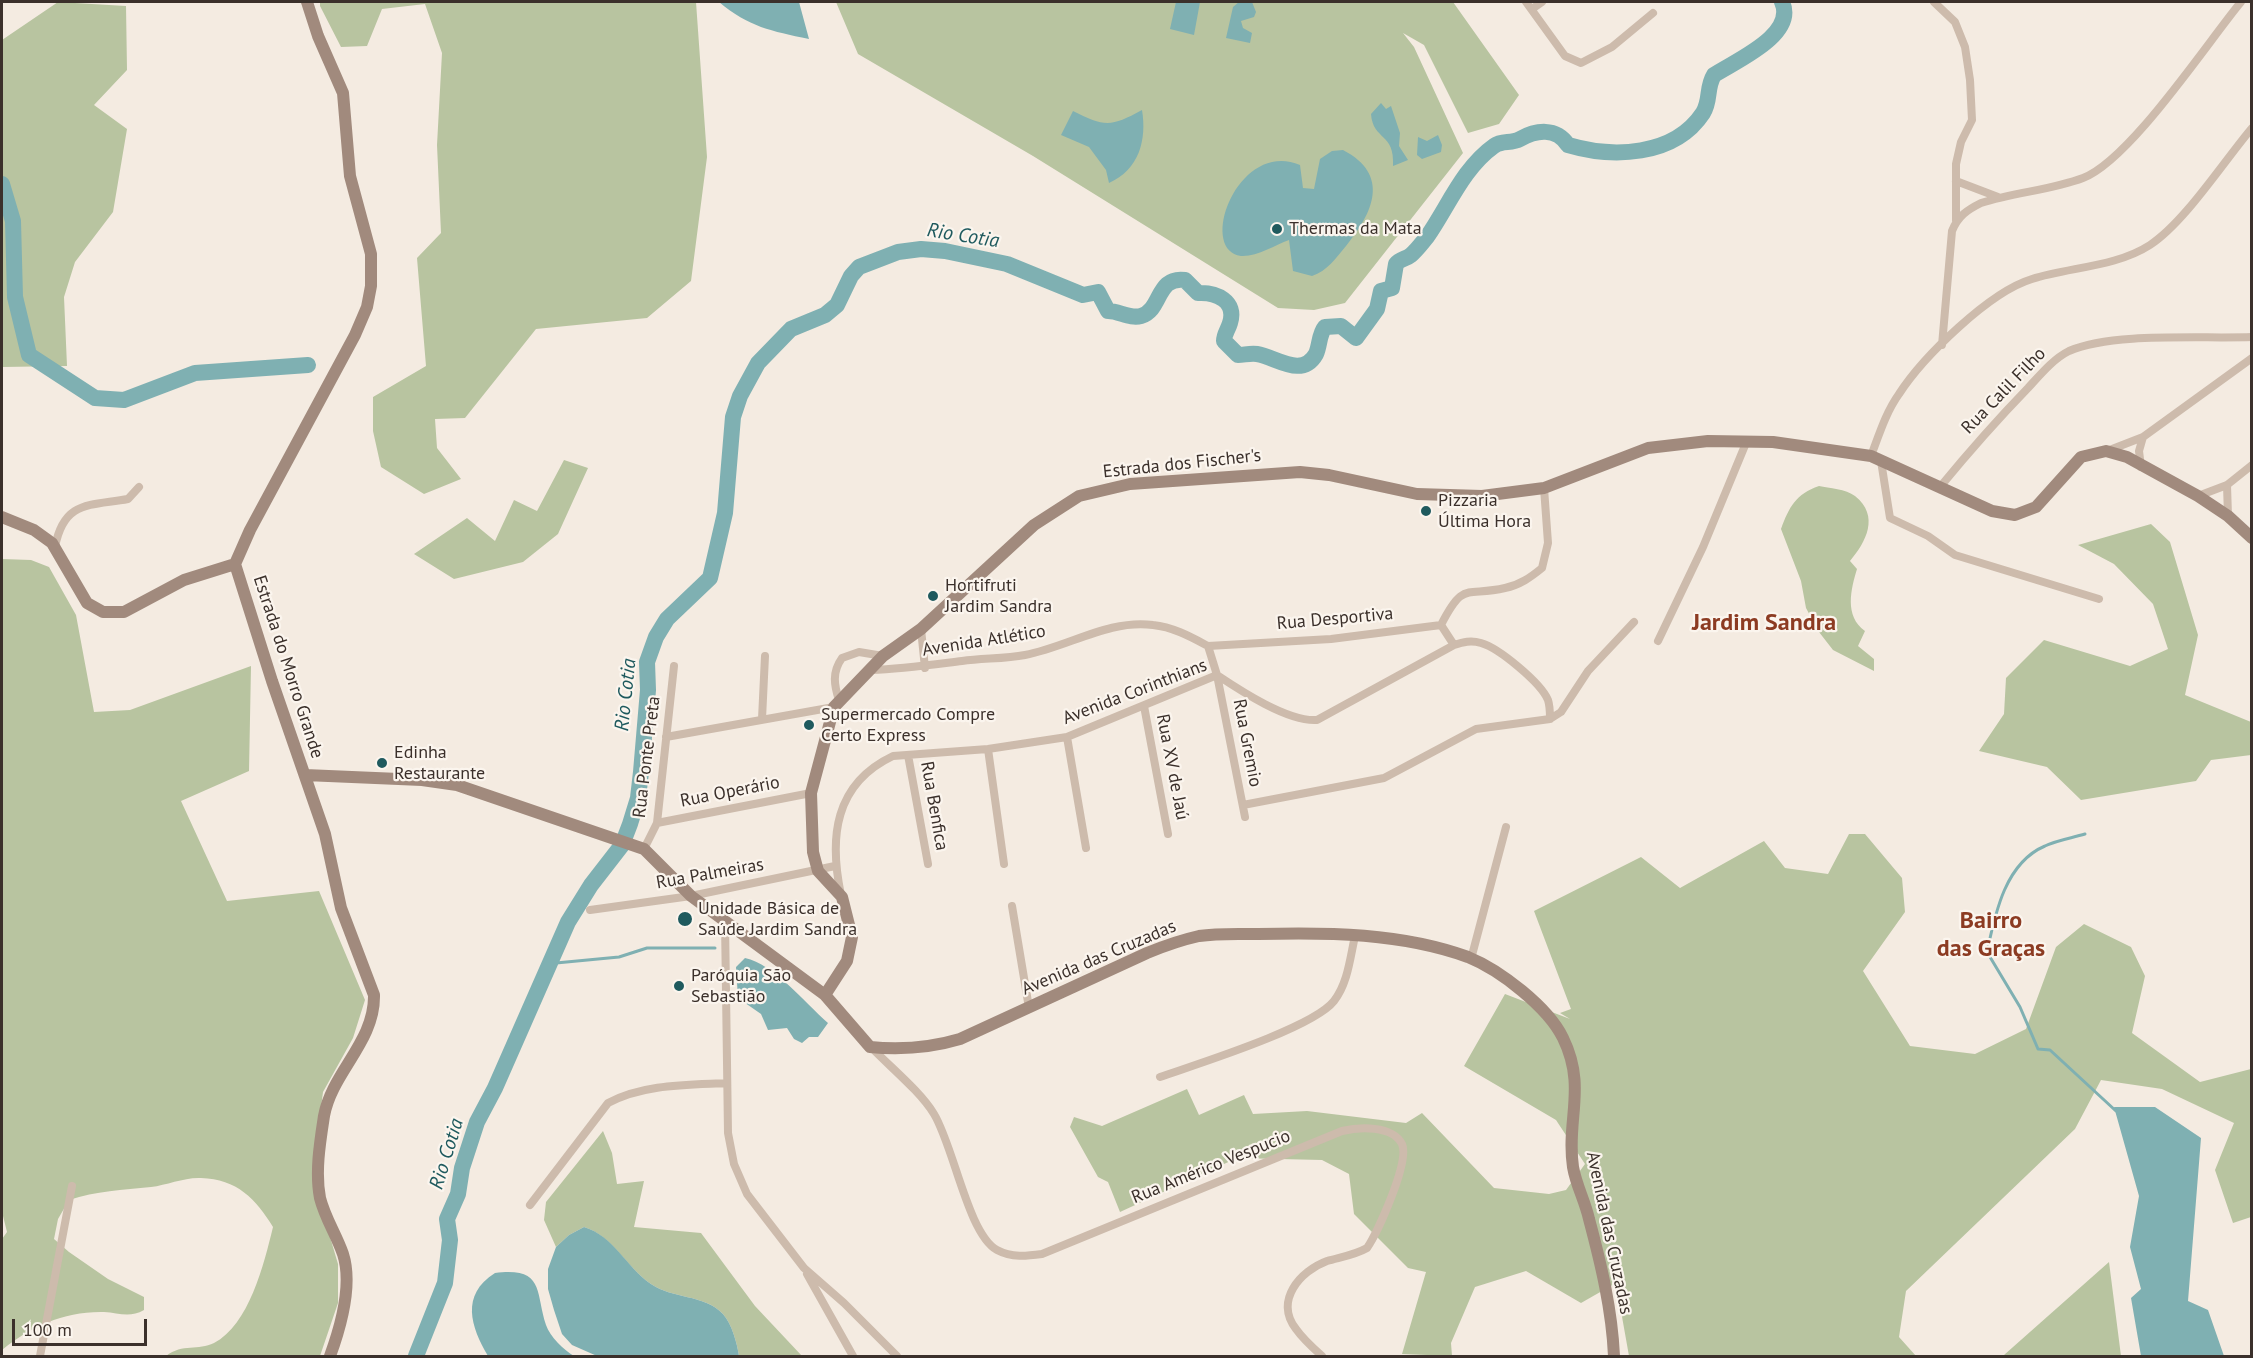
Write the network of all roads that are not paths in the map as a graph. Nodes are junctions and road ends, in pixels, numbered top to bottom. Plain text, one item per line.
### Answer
1 (307, 2) edge
2 (1542, 2) edge
3 (1934, 2) edge
4 (2241, 2) edge
5 (1529, 5) edge
6 (1653, 13) dead end
7 (2252, 128) edge
8 (1956, 181) junction
9 (1998, 197) junction
10 (1956, 221) junction
11 (2252, 337) edge
12 (1942, 345) junction
13 (2252, 358) edge
14 (2142, 437) junction
15 (1746, 442) junction
16 (2106, 451) junction
17 (1876, 459) junction
18 (2252, 465) edge
19 (2141, 467) junction
20 (2227, 485) junction
21 (139, 487) dead end
22 (1544, 488) junction
23 (1940, 488) junction
24 (2198, 496) junction
25 (2228, 516) junction
26 (2, 518) edge
27 (2252, 537) edge
28 (55, 546) junction
29 (235, 564) junction
30 (2099, 599) dead end
31 (1634, 622) dead end
32 (1441, 625) junction
33 (921, 628) junction
34 (1658, 641) dead end
35 (1454, 645) junction
36 (1208, 646) junction
37 (765, 656) dead end
38 (883, 656) junction
39 (674, 666) dead end
40 (925, 668) junction
41 (871, 670) junction
42 (1217, 675) junction
43 (836, 704) junction
44 (1144, 706) junction
45 (762, 719) junction
46 (1550, 719) junction
47 (666, 737) junction
48 (1067, 737) junction
49 (988, 749) junction
50 (908, 755) junction
51 (305, 775) junction
52 (811, 792) junction
53 (1243, 805) junction
54 (1245, 817) dead end
55 (657, 823) junction
56 (1506, 826) dead end
57 (1168, 834) dead end
58 (1086, 848) dead end
59 (644, 849) junction
60 (928, 864) dead end
61 (1004, 864) dead end
62 (835, 866) junction
63 (818, 871) junction
64 (691, 896) junction
65 (842, 897) junction
66 (1012, 906) dead end
67 (590, 910) dead end
68 (724, 921) junction
69 (1355, 936) junction
70 (1471, 958) junction
71 (825, 995) junction
72 (1029, 1008) junction
73 (870, 1047) junction
74 (1160, 1077) dead end
75 (727, 1083) junction
76 (72, 1186) dead end
77 (530, 1205) dead end
78 (804, 1268) junction
79 (40, 1356) edge
80 (330, 1356) edge
81 (853, 1356) edge
82 (897, 1356) edge
83 (1322, 1356) edge
84 (1614, 1356) edge

1 - 29 street, Estrada do Morro Grande
2 - 5 street
3 - 8 street
4 - 9 street
5 - 6 street
7 - 12 street
8 - 9 street
8 - 10 street
9 - 10 street
10 - 12 street
11 - 23 street, Rua Calil Filho
12 - 17 street
13 - 14 street
14 - 16 street
14 - 19 street
15 - 17 street, Estrada dos Fischer's
15 - 22 street, Estrada dos Fischer's
15 - 34 street
16 - 19 street
16 - 23 street, Estrada dos Fischer's
17 - 23 street, Estrada dos Fischer's
17 - 30 street
18 - 20 street
19 - 24 street
20 - 24 street
20 - 25 street
21 - 28 street
22 - 32 street
22 - 33 street, Estrada dos Fischer's
24 - 25 street
25 - 27 street
26 - 28 street
28 - 29 street
29 - 51 street, Estrada do Morro Grande
31 - 46 street
32 - 35 street
32 - 36 street, Rua Desportiva
33 - 38 street, Estrada dos Fischer's
33 - 40 street
35 - 42 street, Avenida Corinthians
35 - 46 street
36 - 40 street, Avenida Atlético
36 - 42 street
37 - 45 street
38 - 41 street, Estrada dos Fischer's
38 - 43 street
39 - 47 street, Rua Ponte Preta
40 - 41 street, Avenida Atlético
41 - 43 street, Estrada dos Fischer's
42 - 44 street, Avenida Corinthians
42 - 53 street, Rua Gremio
43 - 45 street
43 - 52 street
44 - 48 street, Avenida Corinthians
44 - 57 street, Rua XV de Jaú
45 - 47 street
46 - 53 street
47 - 55 street, Rua Ponte Preta
48 - 49 street, Avenida Corinthians
48 - 58 street
49 - 50 street, Avenida Corinthians
49 - 61 street
50 - 60 street, Rua Benfica
50 - 62 street, Avenida Corinthians
51 - 59 street
51 - 80 street, Estrada do Morro Grande
52 - 55 street, Rua Operário
52 - 63 street
53 - 54 street, Rua Gremio
55 - 59 street, Rua Ponte Preta
56 - 70 street
59 - 64 street
62 - 63 street, Rua Palmeiras
62 - 65 street, Avenida Corinthians
63 - 64 street, Rua Palmeiras
63 - 65 street
64 - 67 street, Rua Palmeiras
64 - 68 street
65 - 71 street
66 - 72 street
68 - 71 street
68 - 75 street
69 - 70 street, Avenida das Cruzadas
69 - 72 street, Avenida das Cruzadas
69 - 74 street
70 - 84 street, Avenida das Cruzadas
71 - 73 street
72 - 73 street, Avenida das Cruzadas
73 - 83 street, Rua Américo Vespucio
75 - 77 street
75 - 78 street
76 - 79 street
78 - 81 street
78 - 82 street

